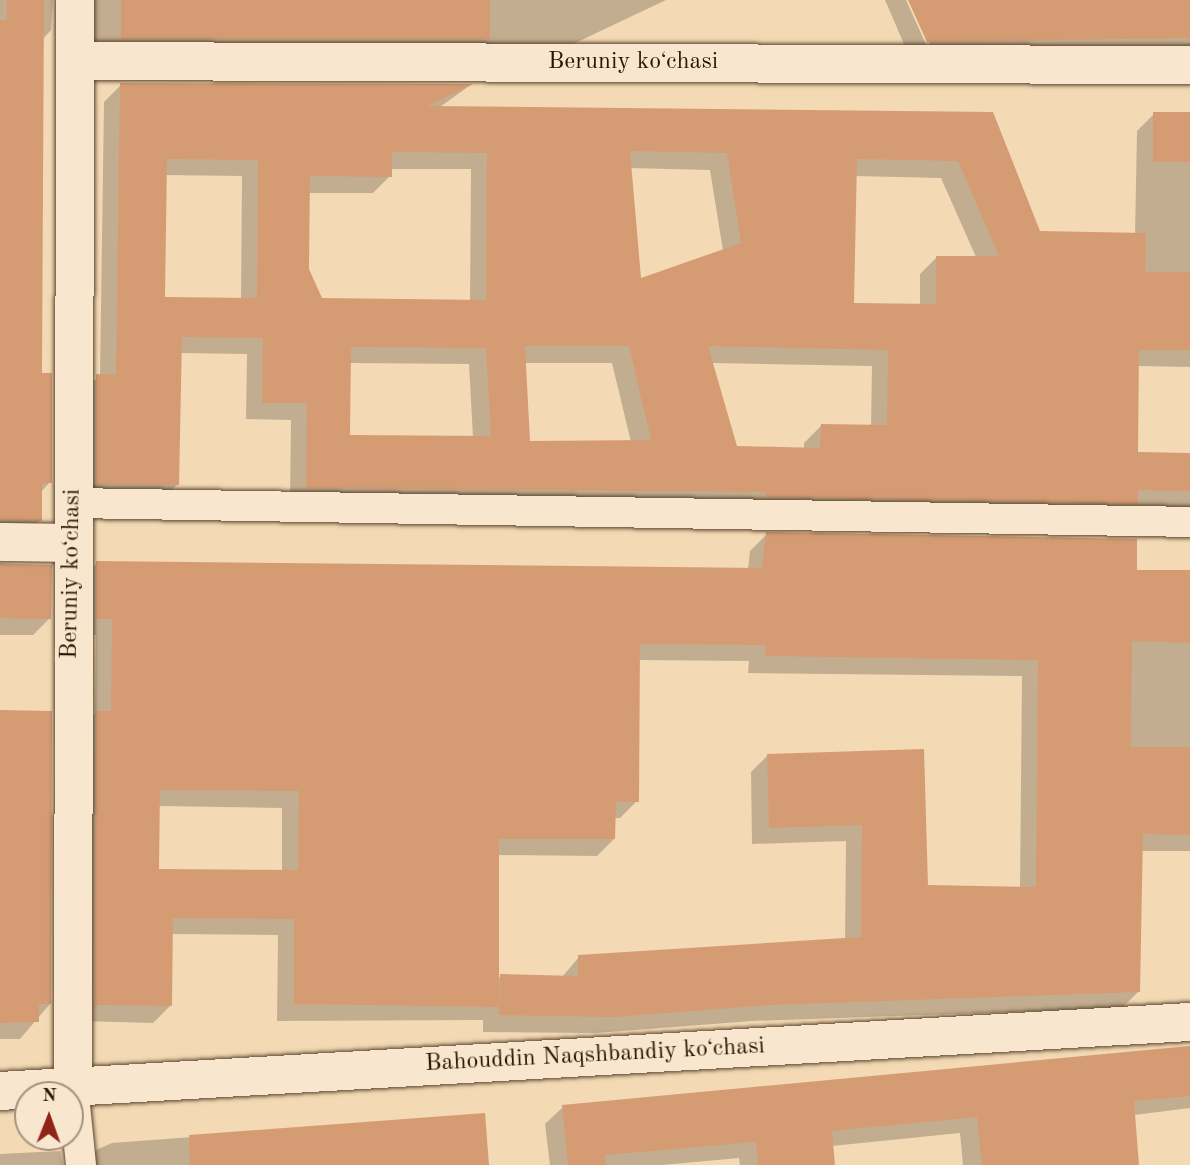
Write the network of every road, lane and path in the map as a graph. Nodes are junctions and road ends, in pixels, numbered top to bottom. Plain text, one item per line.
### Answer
1 (75, 0) edge
2 (75, 61) junction
3 (1190, 65) edge
4 (73, 503) junction
5 (1190, 522) edge
6 (0, 542) edge
7 (72, 543) junction
8 (1190, 1022) edge
9 (73, 1081) edge
10 (84, 1085) edge

1 - 2 street, Beruniy koʻchasi
2 - 3 street, Beruniy koʻchasi
2 - 4 street, Beruniy koʻchasi
4 - 5 lane
4 - 7 street, Beruniy koʻchasi
6 - 7 street
7 - 9 street, Beruniy koʻchasi
8 - 10 street, Bahouddin Naqshbandiy koʻchasi

